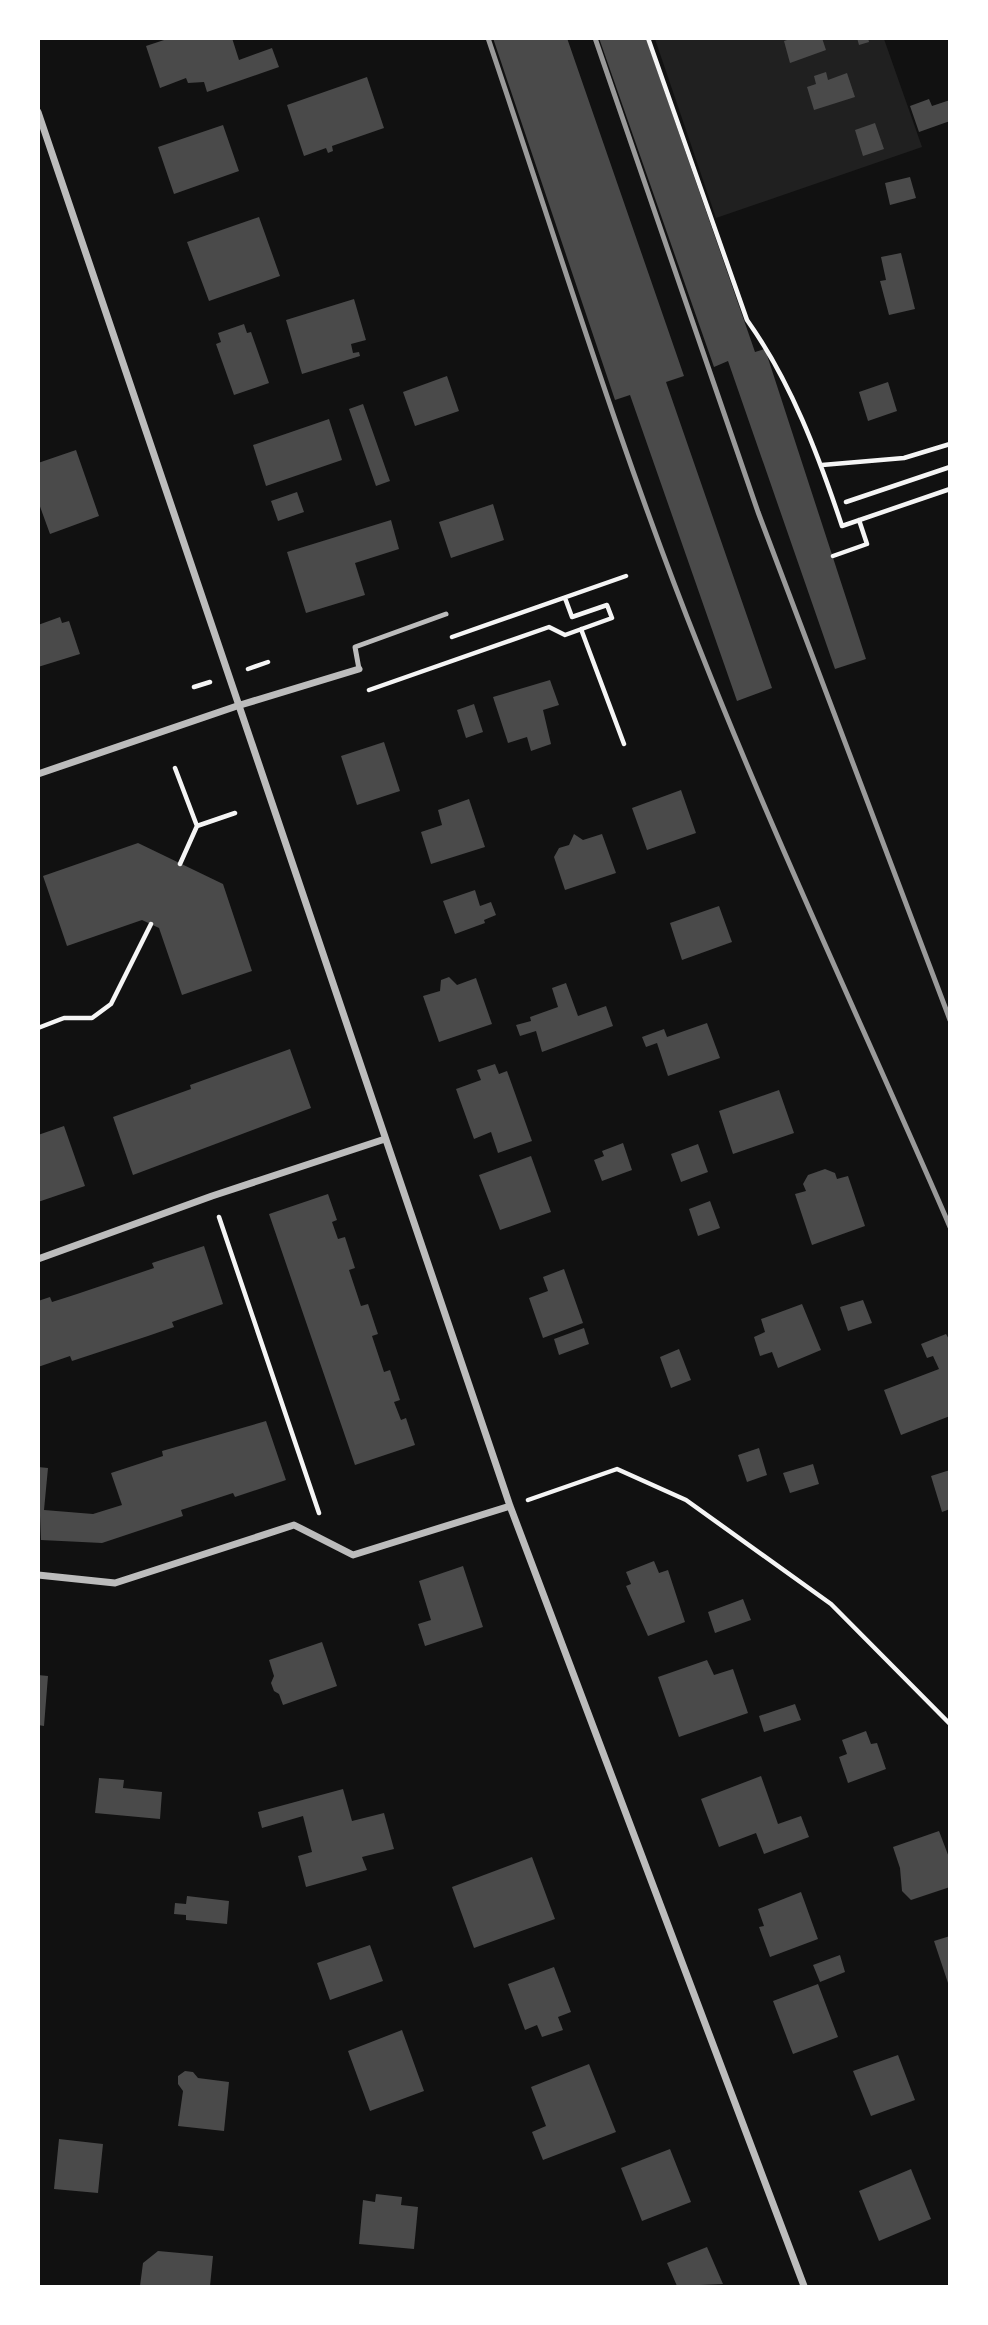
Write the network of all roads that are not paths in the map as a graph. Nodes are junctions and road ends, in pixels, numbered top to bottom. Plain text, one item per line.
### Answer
1 (38, 112) edge
2 (446, 614) dead end
3 (359, 669) joint
4 (237, 706) junction
5 (38, 774) edge
6 (385, 1139) junction
7 (38, 1259) edge
8 (510, 1506) junction
9 (38, 1576) edge
10 (804, 2287) edge

1 - 4 street
2 - 3 lane
3 - 4 street
4 - 5 street
4 - 6 street
6 - 7 street
6 - 8 street
8 - 9 street
8 - 10 street

